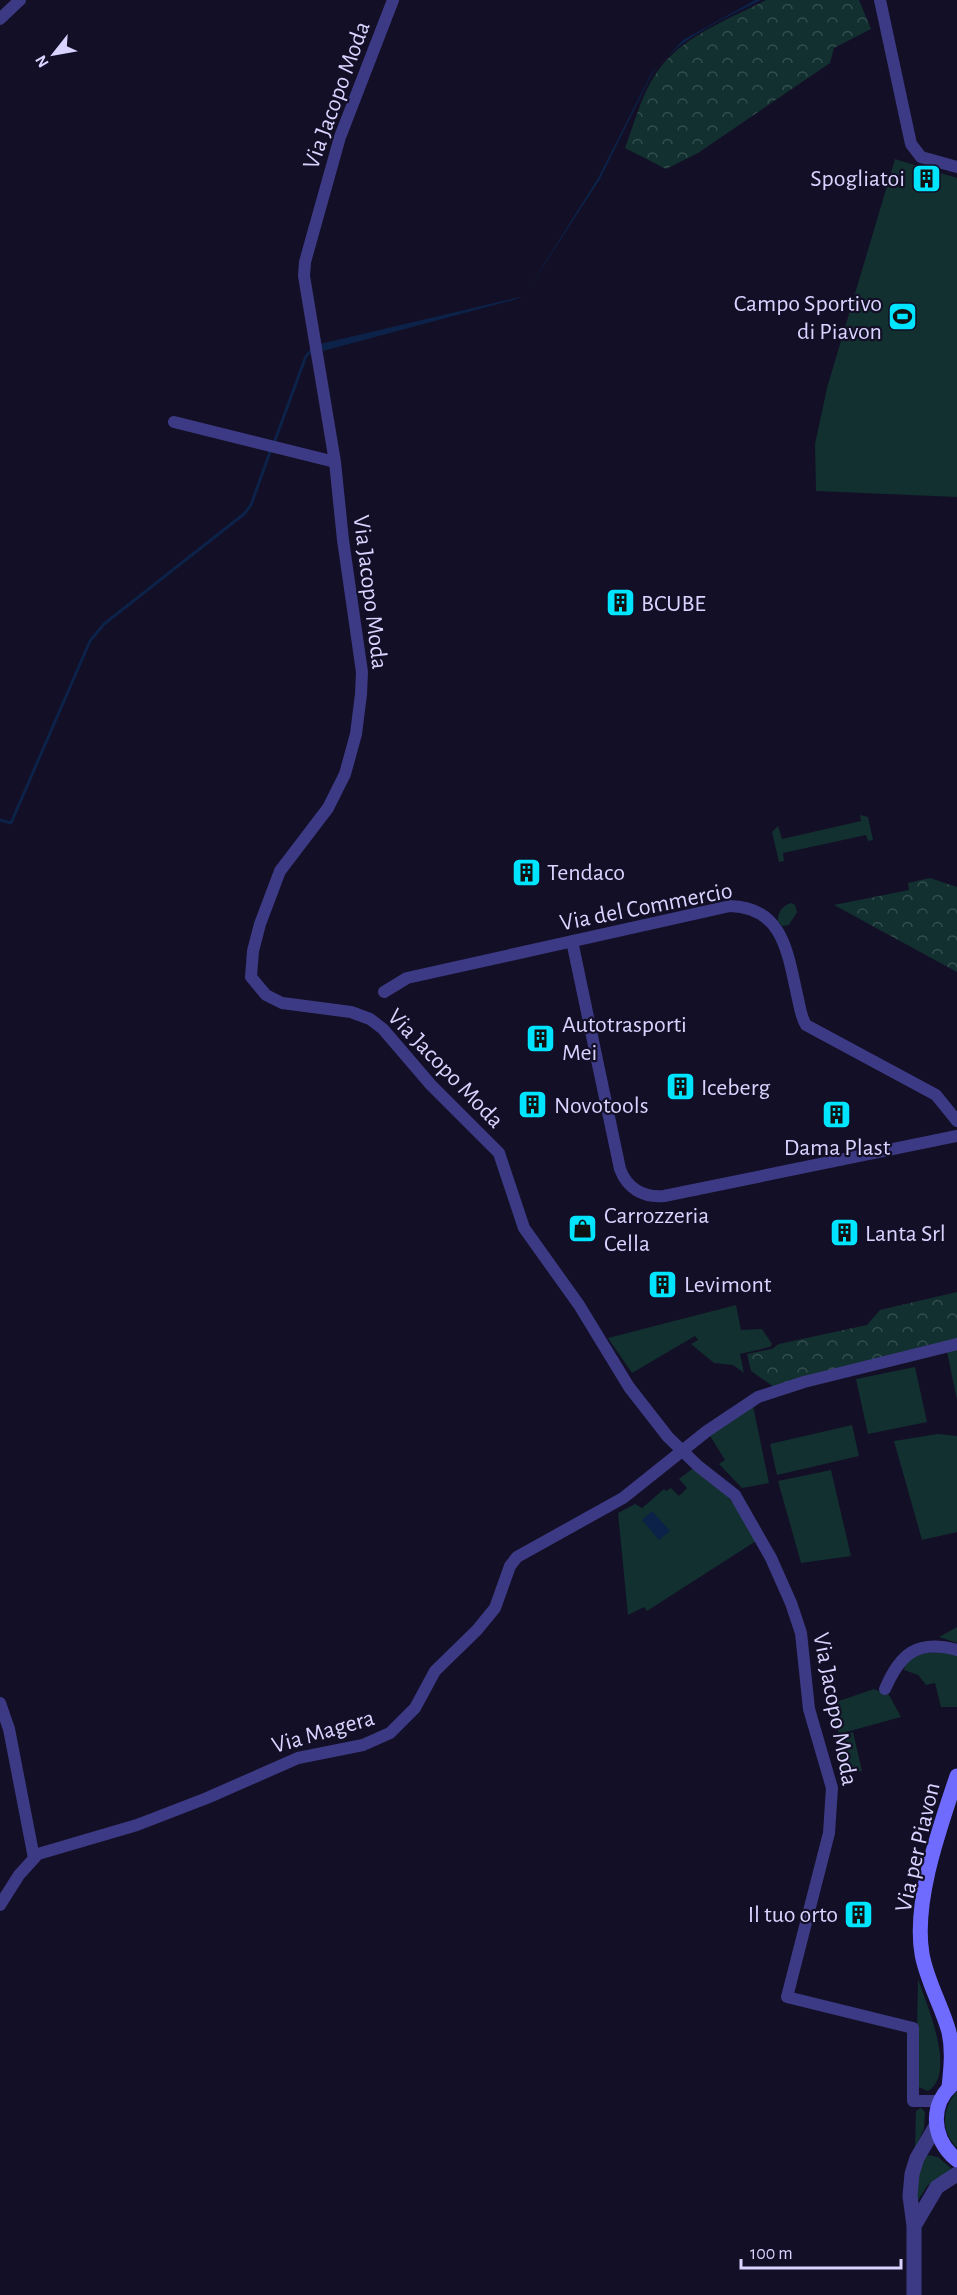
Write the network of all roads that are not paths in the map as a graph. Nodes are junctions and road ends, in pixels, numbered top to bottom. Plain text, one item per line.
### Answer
1 (20, 0) edge
2 (393, 0) edge
3 (880, 0) edge
4 (0, 19) edge
5 (957, 167) edge
6 (174, 422) dead end
7 (335, 462) junction
8 (572, 941) junction
9 (384, 992) dead end
10 (957, 1121) edge
11 (957, 1136) edge
12 (957, 1344) edge
13 (682, 1451) junction
14 (957, 1650) edge
15 (885, 1689) dead end
16 (0, 1703) edge
17 (957, 1776) edge
18 (34, 1858) junction
19 (0, 1905) edge
20 (953, 2036) edge
21 (953, 2084) edge
22 (940, 2102) junction
23 (936, 2126) junction
24 (957, 2160) edge
25 (957, 2174) edge
26 (914, 2226) junction
27 (914, 2295) edge

1 - 4 street
2 - 7 street, Via Jacopo Moda
3 - 5 street
6 - 7 street
7 - 13 street, Via Jacopo Moda
8 - 9 street, Via del Commercio
8 - 10 street, Via del Commercio
8 - 11 street
12 - 13 street
13 - 18 street, Via Magera
13 - 22 street, Via Jacopo Moda
14 - 15 street
16 - 18 street
17 - 20 main road, Via per Piavon
18 - 19 street
20 - 21 main road, Via per Piavon
21 - 22 main road
22 - 23 main road
23 - 24 main road
23 - 26 street
25 - 26 street
26 - 27 street

